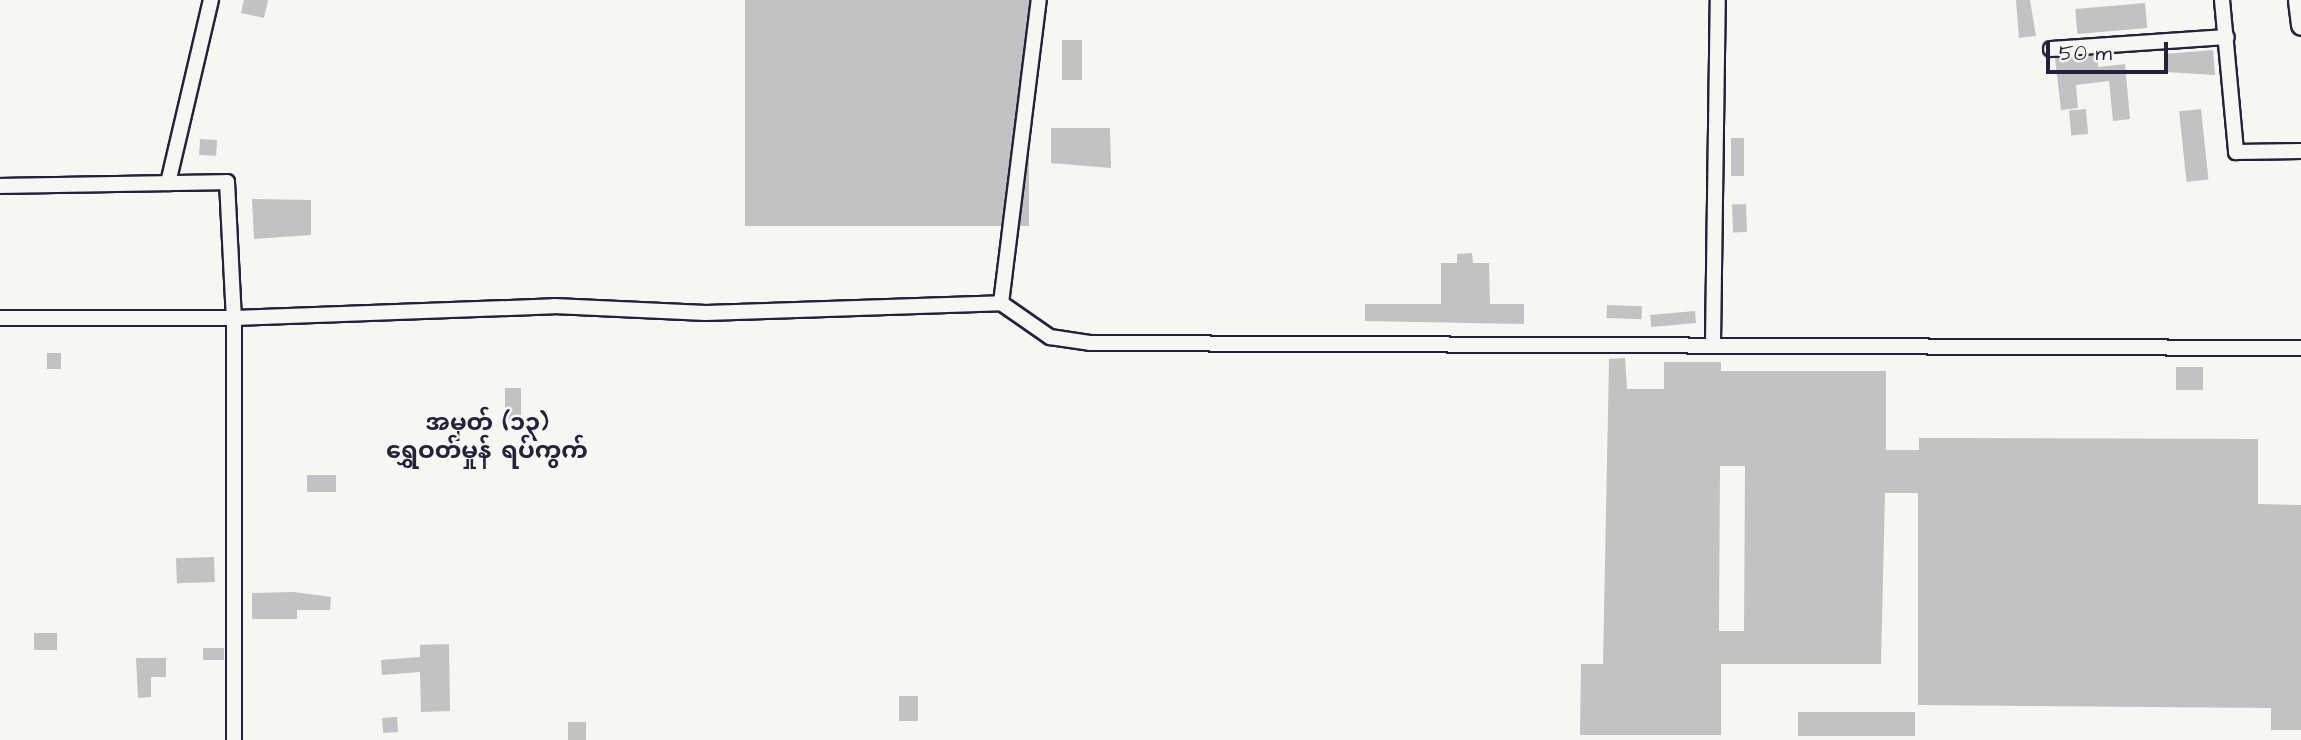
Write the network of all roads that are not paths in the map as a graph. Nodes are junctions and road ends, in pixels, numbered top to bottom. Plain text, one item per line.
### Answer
1 (211, 0) edge
2 (1040, 0) edge
3 (1718, 0) edge
4 (2222, 0) edge
5 (2298, 0) edge
6 (2301, 24) edge
7 (2227, 37) junction
8 (2051, 49) dead end
9 (2301, 151) edge
10 (168, 183) junction
11 (0, 186) edge
12 (1000, 303) junction
13 (0, 318) edge
14 (234, 318) junction
15 (1713, 342) junction
16 (2301, 348) edge
17 (234, 740) edge

1 - 10 street
2 - 12 street
3 - 15 street
4 - 7 street
5 - 6 main road
7 - 8 street
7 - 9 street
10 - 11 street
10 - 14 street
12 - 14 street
12 - 15 street
13 - 14 street
14 - 17 street
15 - 16 street

